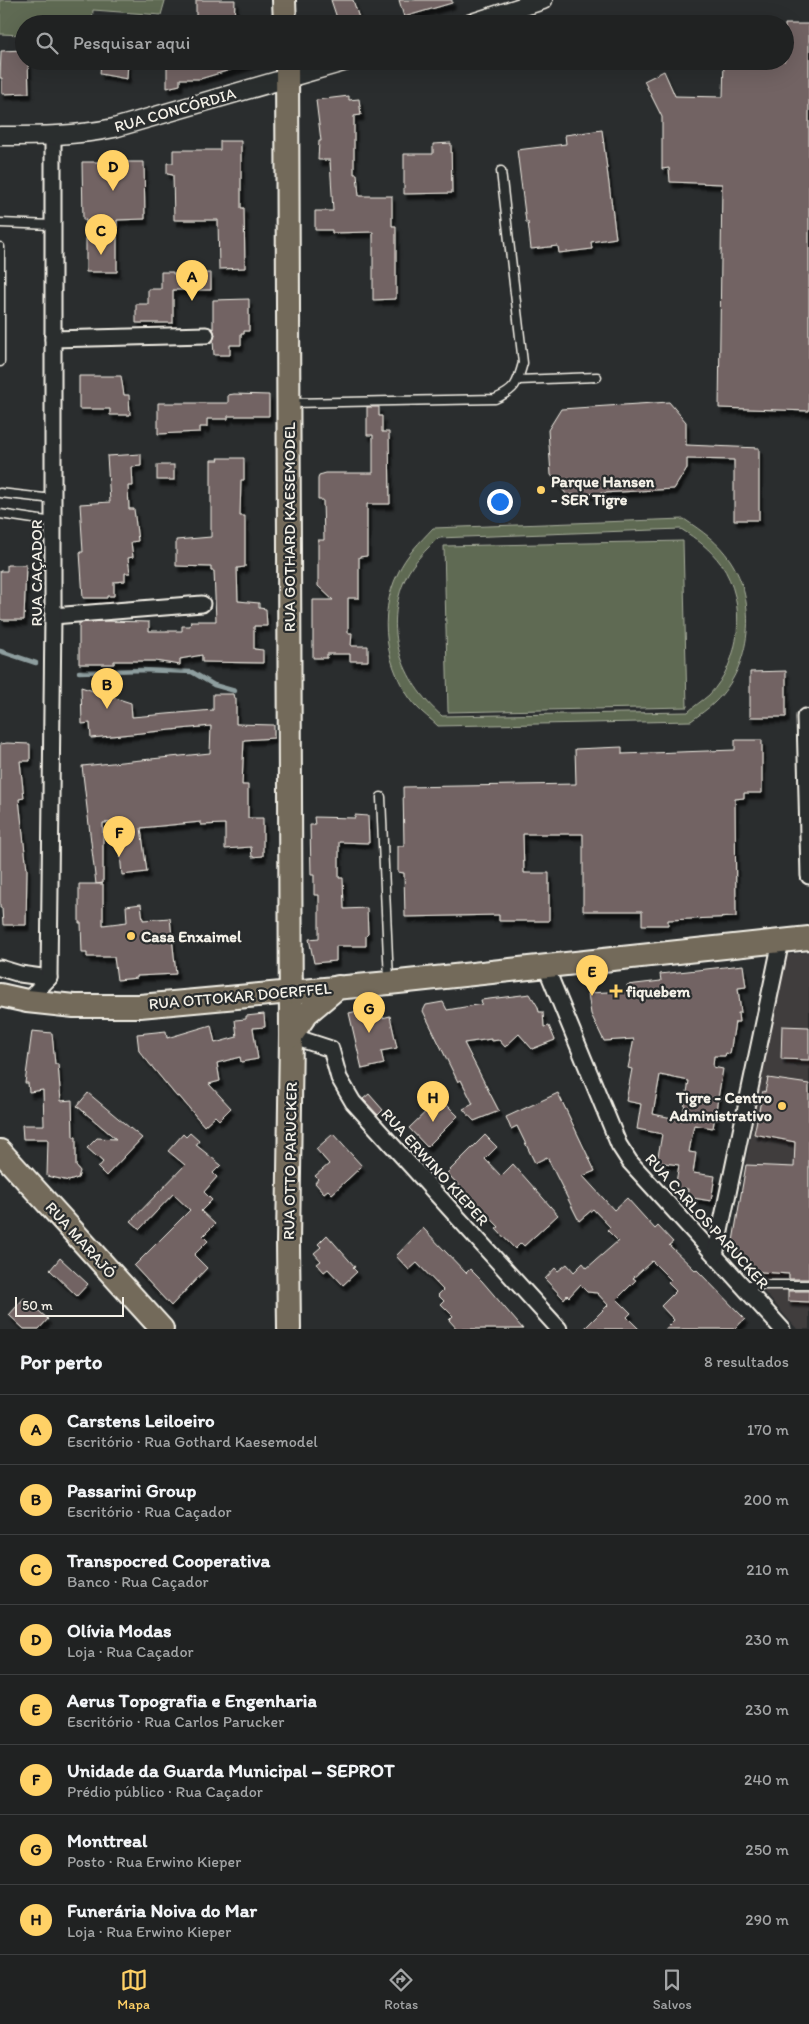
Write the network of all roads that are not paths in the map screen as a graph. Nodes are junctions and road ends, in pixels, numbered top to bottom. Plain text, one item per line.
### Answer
1 (284, 0) edge
2 (543, 0) edge
3 (285, 15) edge
4 (497, 15) edge
5 (287, 70) edge
6 (0, 136) edge
7 (53, 136) junction
8 (501, 172) dead end
9 (0, 223) edge
10 (53, 225) junction
11 (0, 248) edge
12 (206, 335) dead end
13 (53, 339) junction
14 (0, 362) edge
15 (597, 377) dead end
16 (518, 380) junction
17 (288, 403) junction
18 (0, 493) edge
19 (53, 499) junction
20 (0, 514) edge
21 (53, 522) junction
22 (202, 604) dead end
23 (53, 616) junction
24 (805, 717) dead end
25 (381, 797) dead end
26 (809, 876) edge
27 (809, 938) edge
28 (781, 941) junction
29 (545, 965) junction
30 (0, 968) edge
31 (49, 978) junction
32 (389, 983) junction
33 (338, 987) junction
34 (291, 992) junction
35 (0, 995) edge
36 (27, 1001) junction
37 (291, 1036) junction
38 (0, 1151) edge
39 (715, 1255) junction
40 (742, 1285) junction
41 (809, 1285) edge
42 (162, 1329) edge
43 (290, 1329) edge
44 (559, 1329) edge
45 (782, 1329) edge

1 - 3 main road
2 - 4 street
5 - 7 street, RUA CONCÓRDIA
5 - 17 main road, RUA GOTHARD KAESEMODEL
6 - 7 street, RUA CONCÓRDIA
7 - 10 street, RUA CAÇADOR
8 - 16 lane
9 - 10 lane
10 - 13 street, RUA CAÇADOR
11 - 14 lane
12 - 13 street
13 - 19 street, RUA CAÇADOR
15 - 16 lane
16 - 17 lane
17 - 34 main road, RUA GOTHARD KAESEMODEL
18 - 19 lane
19 - 21 street, RUA CAÇADOR
20 - 21 lane
21 - 23 street, RUA CAÇADOR
22 - 23 street
23 - 31 street, RUA CAÇADOR
24 - 26 street
25 - 32 lane
27 - 28 main road, RUA OTTOKAR DOERFFEL
28 - 29 main road, RUA OTTOKAR DOERFFEL
28 - 39 street
29 - 32 main road, RUA OTTOKAR DOERFFEL
29 - 39 street, RUA CARLOS PARUCKER
30 - 31 street
31 - 36 street
32 - 33 main road, RUA OTTOKAR DOERFFEL
33 - 34 main road, RUA OTTOKAR DOERFFEL
33 - 37 main road
34 - 36 main road, RUA OTTOKAR DOERFFEL
34 - 37 main road, RUA OTTO PARUCKER
35 - 36 main road, RUA OTTOKAR DOERFFEL
37 - 43 main road, RUA OTTO PARUCKER
37 - 44 street, RUA ERWINO KIEPER
38 - 42 main road, RUA MARAJÓ
39 - 40 street, RUA CARLOS PARUCKER
40 - 41 lane
40 - 45 street, RUA CARLOS PARUCKER

